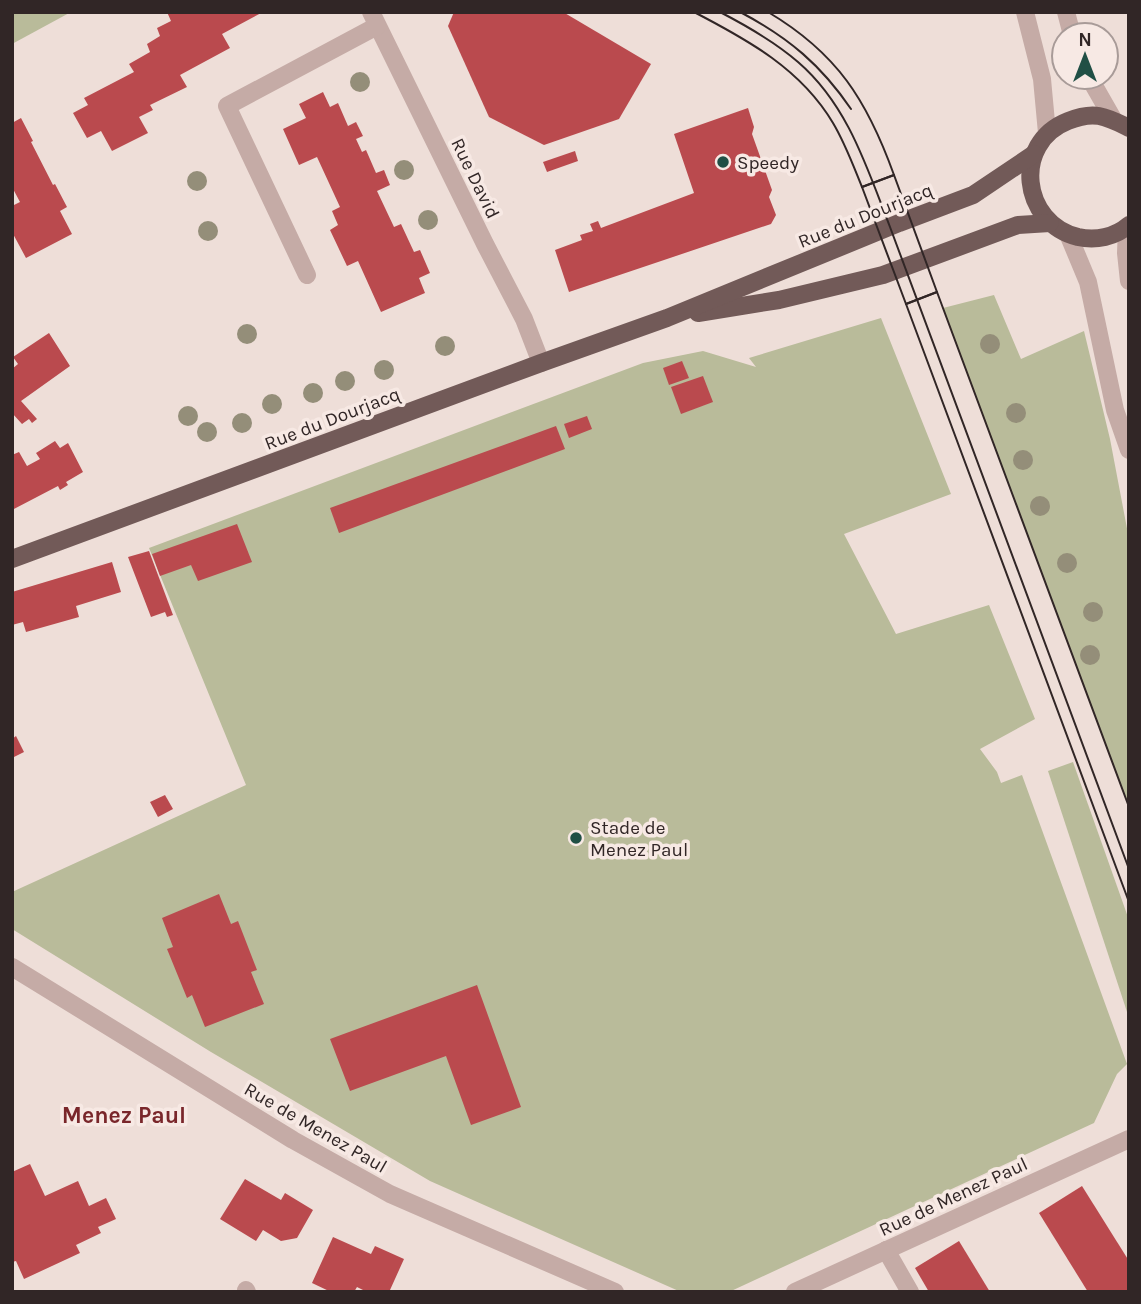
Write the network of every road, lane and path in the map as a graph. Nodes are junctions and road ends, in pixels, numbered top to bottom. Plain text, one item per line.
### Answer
1 (1025, 12) edge
2 (374, 19) edge
3 (1099, 91) edge
4 (1121, 124) edge
5 (1047, 133) junction
6 (1034, 154) junction
7 (1050, 223) junction
8 (1128, 227) edge
9 (1068, 234) junction
10 (307, 275) dead end
11 (1129, 281) edge
12 (667, 318) junction
13 (541, 363) junction
14 (1129, 450) edge
15 (12, 559) edge
16 (14, 969) edge
17 (1129, 1139) edge
18 (886, 1250) junction
19 (797, 1291) edge
20 (615, 1292) edge
21 (910, 1292) edge

1 - 5 street
2 - 10 street
2 - 13 street, Rue David
3 - 4 street
4 - 5 main road
5 - 6 main road
6 - 7 main road
6 - 12 main road, Rue du Dourjacq
7 - 9 main road
7 - 12 main road, Rue du Dourjacq
8 - 9 main road
8 - 11 street
9 - 14 street
12 - 13 main road, Rue du Dourjacq
13 - 15 main road, Rue du Dourjacq
16 - 20 street, Rue de Menez Paul
17 - 18 street, Rue de Menez Paul
18 - 19 street, Rue de Menez Paul
18 - 21 street

